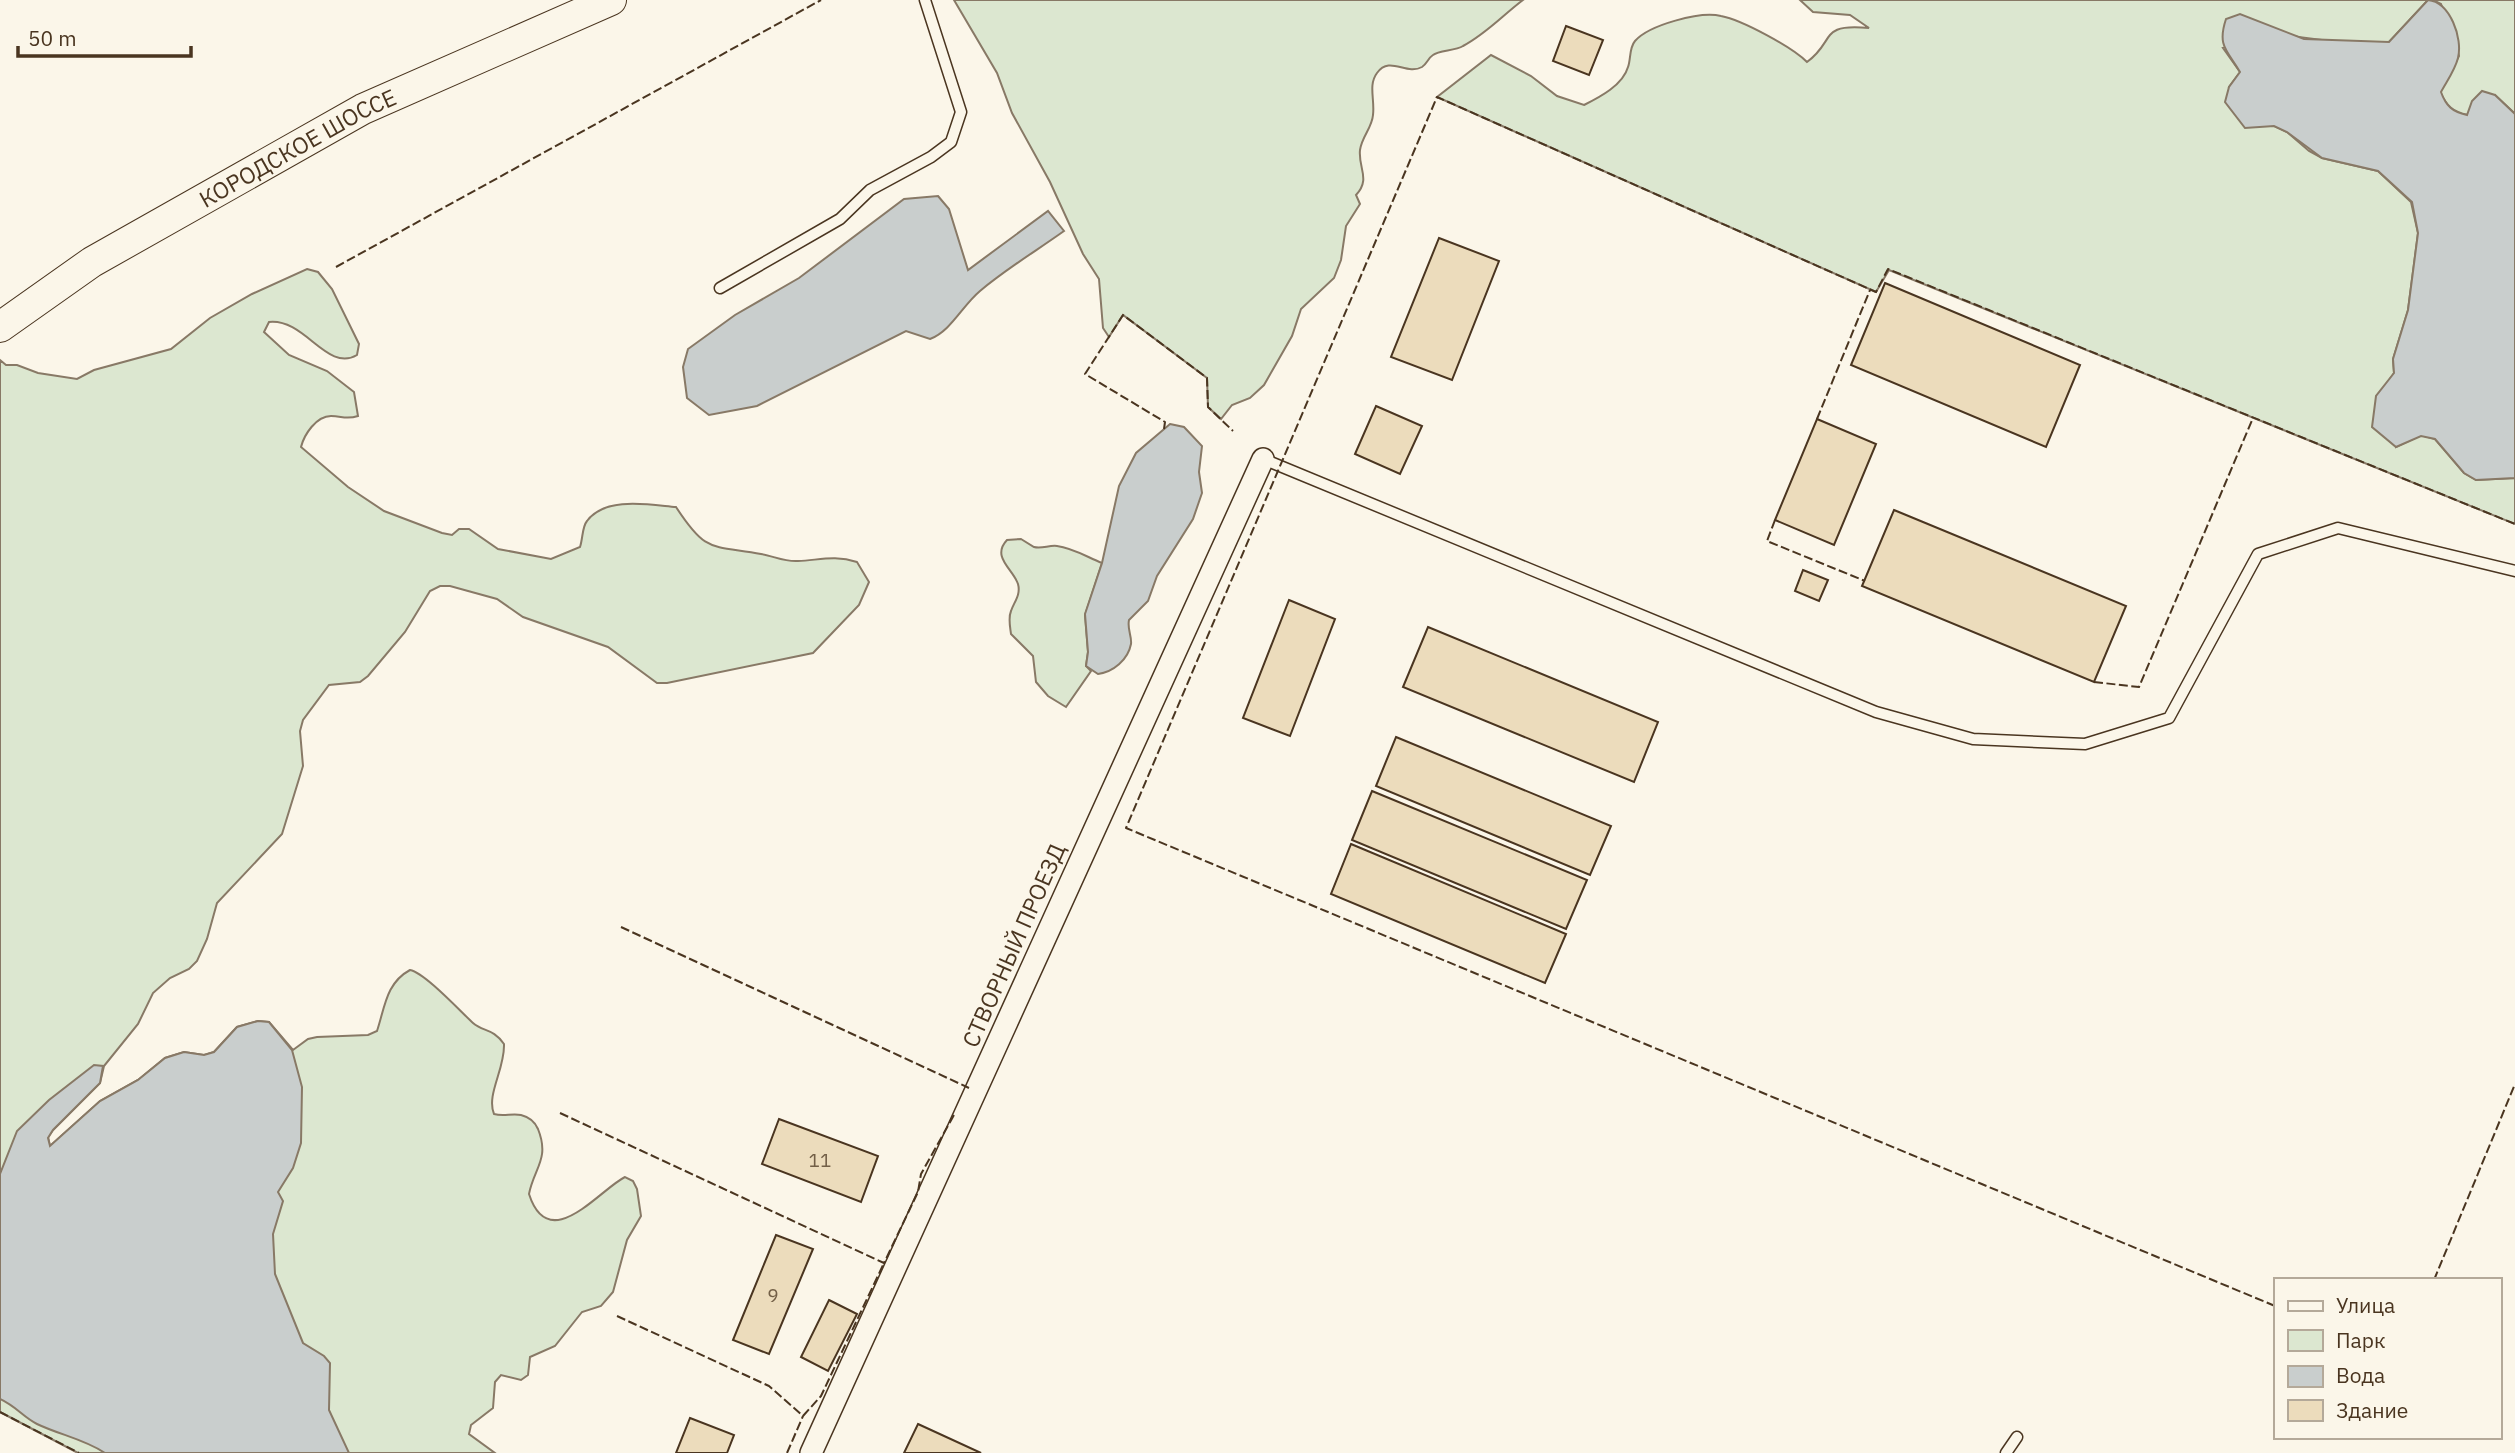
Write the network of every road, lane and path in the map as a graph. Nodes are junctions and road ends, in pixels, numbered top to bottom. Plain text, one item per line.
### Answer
1 (611, 0) edge
2 (925, 0) edge
3 (720, 288) dead end
4 (0, 327) edge
5 (1262, 459) joint
6 (2515, 571) edge
7 (2017, 1437) dead end
8 (811, 1453) edge
9 (2006, 1453) edge

1 - 4 main road, КОРОДСКОЕ ШОССЕ
2 - 3 lane
5 - 6 lane
5 - 8 street, СТВОРНЫЙ ПРОЕЗД
7 - 9 lane

